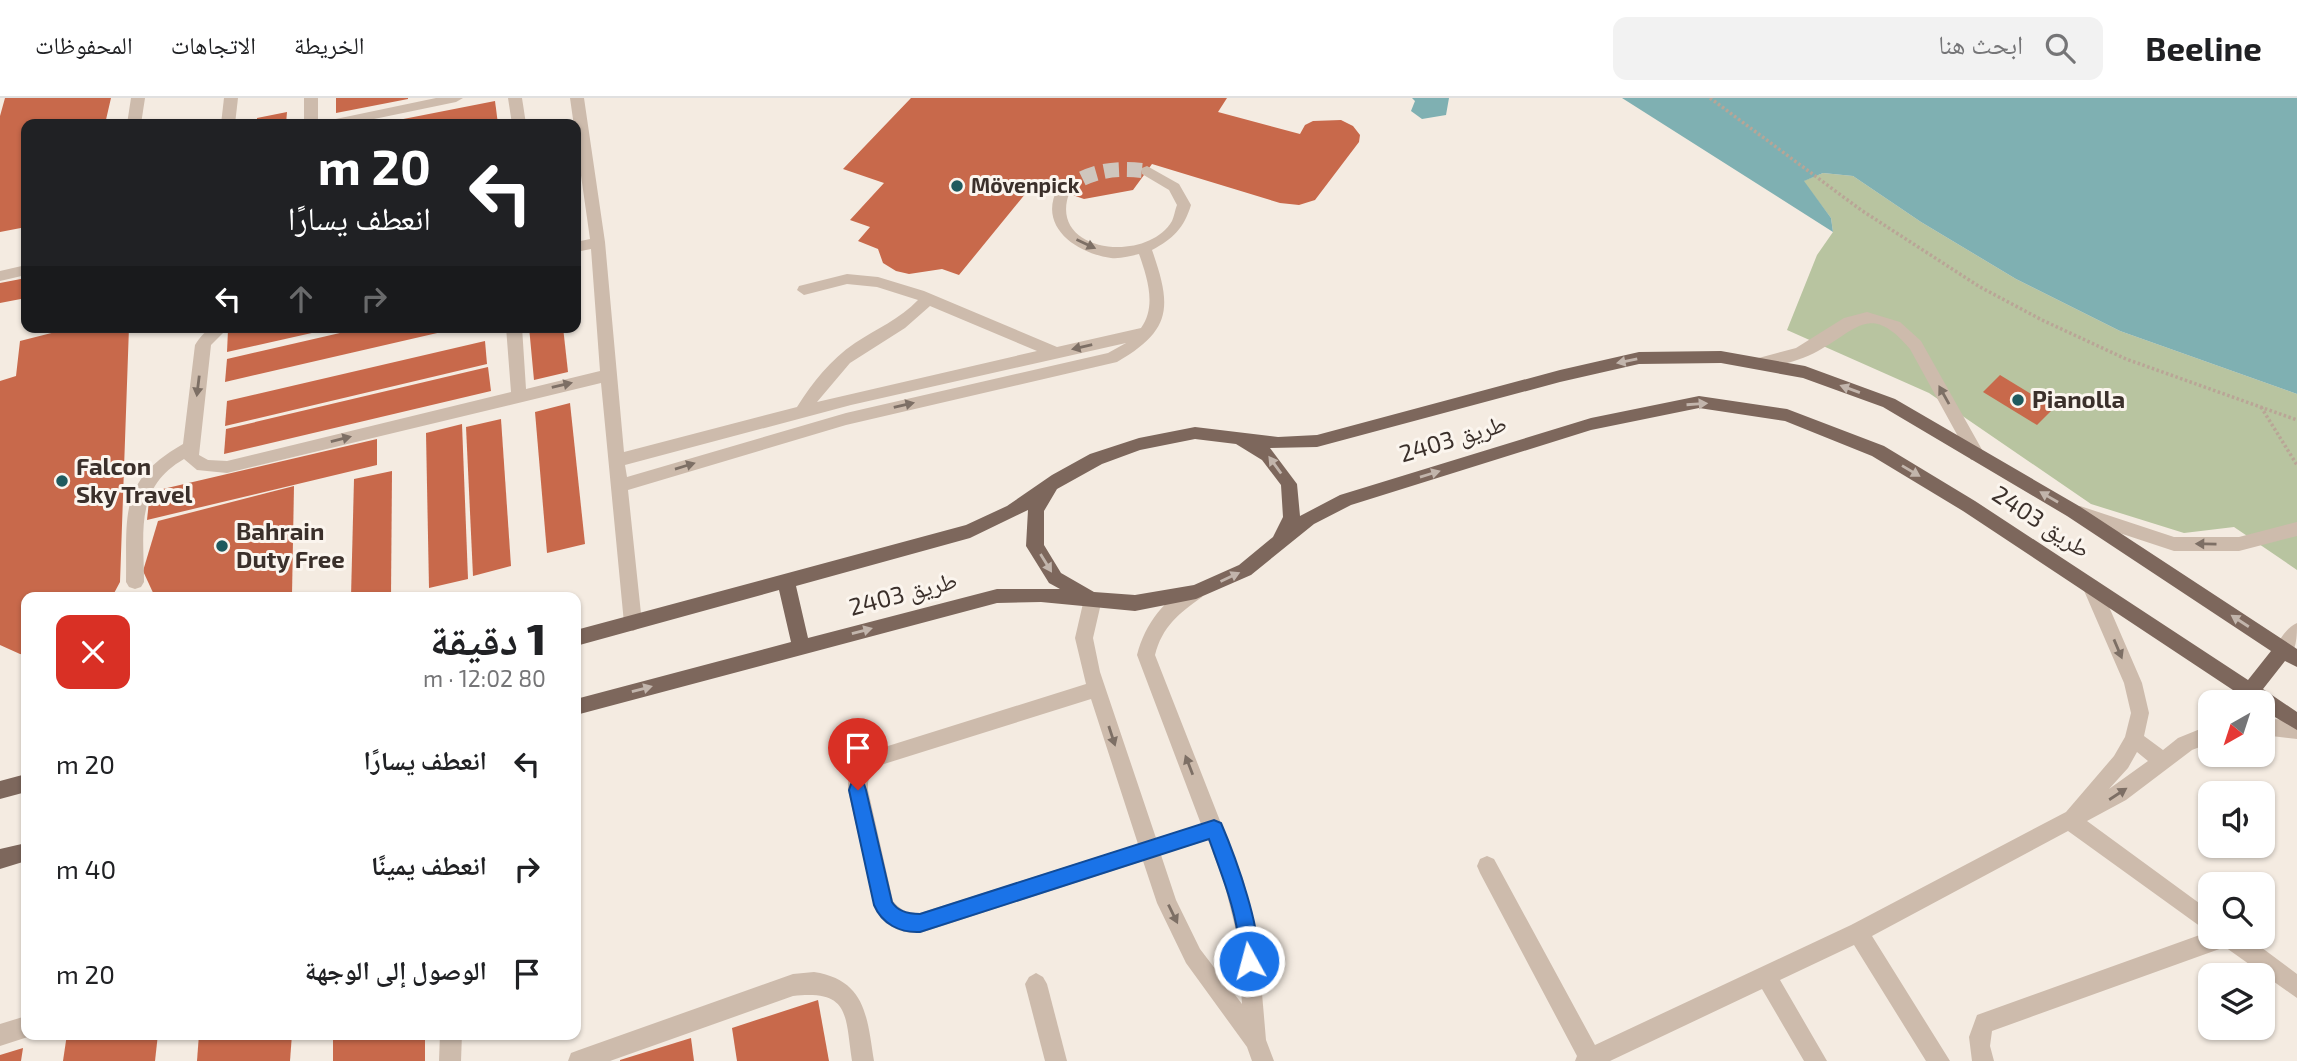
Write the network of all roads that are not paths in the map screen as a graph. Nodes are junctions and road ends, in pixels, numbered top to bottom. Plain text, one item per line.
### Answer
1 (231, 98) edge
2 (310, 98) edge
3 (456, 98) edge
4 (514, 98) edge
5 (577, 98) edge
6 (141, 99) edge
7 (135, 119) edge
8 (229, 119) edge
9 (310, 119) edge
10 (355, 119) edge
11 (519, 119) edge
12 (580, 119) edge
13 (581, 125) edge
14 (1147, 171) tunnel mouth
15 (1063, 191) dead end
16 (598, 242) junction
17 (581, 246) edge
18 (1144, 248) junction
19 (21, 271) edge
20 (0, 276) edge
21 (804, 290) dead end
22 (928, 299) junction
23 (1148, 332) junction
24 (214, 333) edge
25 (514, 333) edge
26 (1055, 353) junction
27 (1014, 362) junction
28 (1760, 363) junction
29 (608, 375) junction
30 (1016, 380) junction
31 (519, 395) junction
32 (803, 412) junction
33 (767, 415) junction
34 (1234, 437) junction
35 (769, 441) junction
36 (191, 447) junction
37 (1977, 455) junction
38 (616, 461) junction
39 (1058, 480) junction
40 (620, 486) junction
41 (2073, 511) junction
42 (2297, 529) edge
43 (1274, 549) junction
44 (135, 582) dead end
45 (786, 582) junction
46 (2091, 586) junction
47 (1196, 592) junction
48 (1093, 599) junction
49 (633, 623) junction
50 (2297, 631) edge
51 (581, 637) edge
52 (802, 647) junction
53 (2290, 654) edge
54 (1097, 689) junction
55 (2248, 690) edge
56 (2251, 690) edge
57 (581, 706) edge
58 (2275, 707) edge
59 (2297, 722) edge
60 (2275, 728) edge
61 (2297, 730) edge
62 (2134, 739) junction
63 (2198, 739) edge
64 (2161, 760) junction
65 (21, 784) edge
66 (0, 790) edge
67 (2069, 820) junction
68 (1214, 829) junction
69 (1149, 850) junction
70 (21, 853) edge
71 (0, 859) edge
72 (1488, 866) dead end
73 (2198, 914) edge
74 (1858, 932) junction
75 (2198, 946) edge
76 (2245, 949) edge
77 (1766, 976) junction
78 (1036, 984) dead end
79 (2297, 987) edge
80 (21, 1029) edge
81 (0, 1035) edge
82 (451, 1040) edge
83 (1255, 1040) junction
84 (1588, 1060) edge
85 (450, 1061) edge
86 (579, 1061) edge
87 (863, 1061) edge
88 (1056, 1061) edge
89 (1263, 1061) edge
90 (1816, 1061) edge
91 (1939, 1061) edge
92 (1983, 1061) edge

1 - 8 lane
2 - 9 lane
3 - 10 lane
4 - 11 lane
5 - 12 lane
6 - 7 lane
13 - 16 lane
14 - 18 lane
15 -> 18 lane
16 - 17 lane
16 - 29 lane
18 - 23 lane
19 - 20 lane
21 - 22 lane
22 - 26 lane
22 - 32 lane
23 -> 26 lane
23 - 30 lane
24 -> 36 lane
25 - 31 lane
26 - 27 lane
27 - 30 lane
27 - 32 lane
28 -> 34 main road, طريق 2403
37 -> 28 main road, طريق 2403
37 -> 28 lane
31 -> 29 lane
29 - 38 lane
35 -> 30 lane
36 -> 31 lane
32 - 33 lane
33 - 35 lane
33 - 38 lane
34 - 39 main road, طريق 2403
43 -> 34 main road
40 -> 35 lane
36 - 44 lane
41 -> 37 main road, طريق 2403
38 - 40 lane
39 - 45 main road, طريق 2403
39 -> 48 main road
40 - 49 lane
42 -> 41 lane
53 -> 41 main road, طريق 2403
43 -> 46 main road, طريق 2403
47 -> 43 main road, طريق 2403
45 - 49 main road, طريق 2403
45 - 52 main road
46 - 55 main road, طريق 2403
46 -> 62 lane
47 - 48 main road, طريق 2403
68 -> 47 lane
52 -> 48 main road, طريق 2403
48 - 54 lane
49 - 51 main road, طريق 2403
50 - 53 lane
57 -> 52 main road, طريق 2403
53 - 56 main road
54 -> 69 lane
54 - 69 lane
58 - 59 main road, طريق 2403
60 - 61 lane
62 - 64 lane
62 - 67 lane
63 - 64 lane
67 -> 64 lane
65 - 66 main road
67 - 73 lane
67 - 74 lane
68 - 69 lane
68 - 83 lane
69 -> 83 lane
70 - 71 main road
72 - 84 lane
74 - 77 lane
74 - 91 lane
75 - 92 lane
76 - 79 lane
77 - 84 lane
77 - 90 lane
78 - 88 lane
80 - 81 lane
82 - 85 lane
83 - 89 lane
86 - 87 lane

